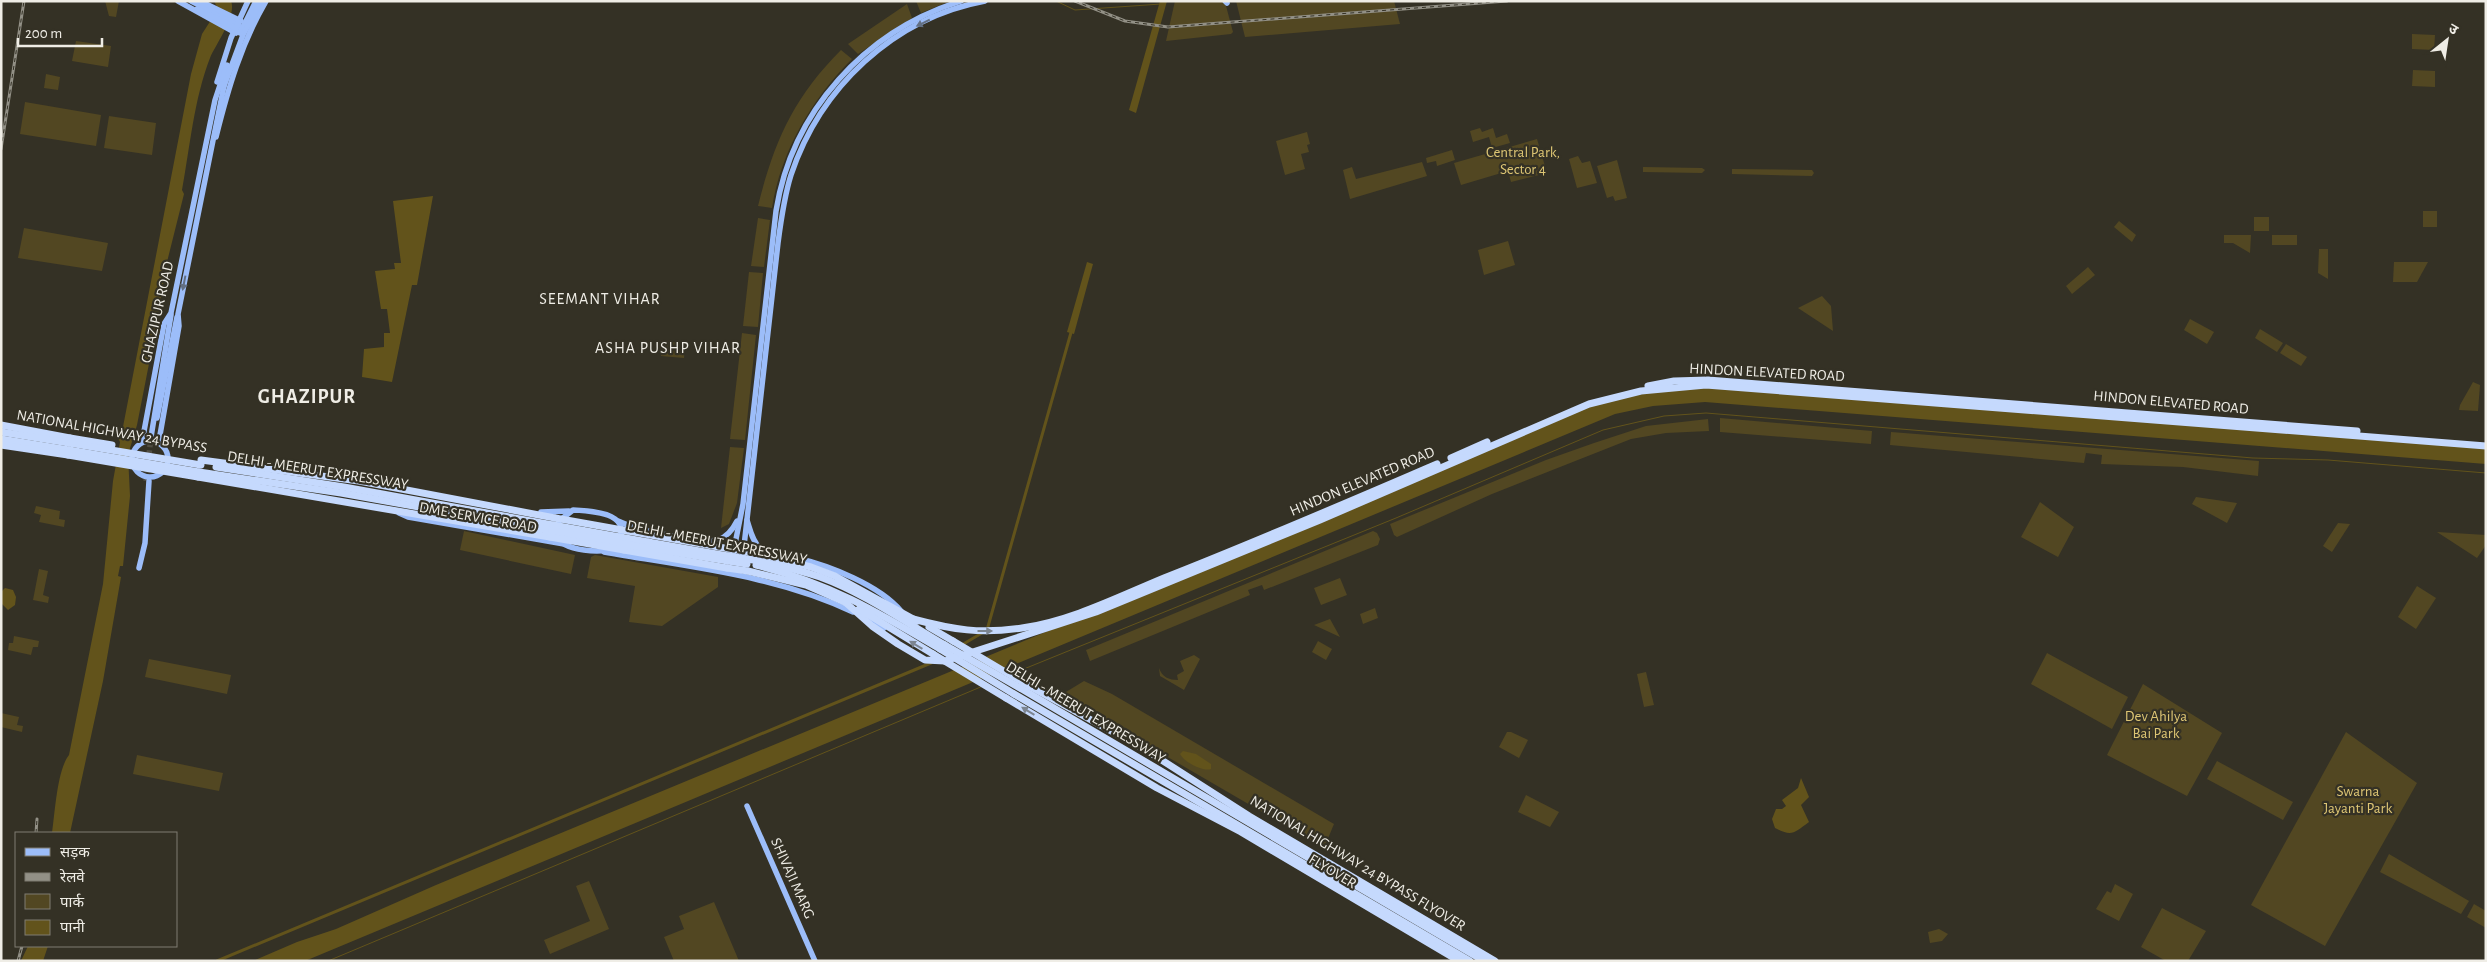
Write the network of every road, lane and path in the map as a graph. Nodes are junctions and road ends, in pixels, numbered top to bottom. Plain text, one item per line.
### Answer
1 (180, 1) edge
2 (192, 1) edge
3 (248, 1) edge
4 (254, 1) edge
5 (261, 1) edge
6 (266, 1) edge
7 (961, 1) edge
8 (986, 1) edge
9 (205, 9) edge
10 (235, 25) junction
11 (249, 32) junction
12 (895, 34) junction
13 (227, 50) junction
14 (240, 56) junction
15 (202, 181) junction
16 (200, 188) junction
17 (171, 313) junction
18 (178, 314) junction
19 (1, 425) edge
20 (1, 432) edge
21 (1, 439) edge
22 (142, 442) junction
23 (2486, 442) edge
24 (1, 445) edge
25 (69, 446) junction
26 (163, 446) junction
27 (2486, 446) edge
28 (200, 468) junction
29 (148, 481) tunnel mouth
30 (289, 483) junction
31 (386, 487) junction
32 (425, 495) junction
33 (371, 507) junction
34 (390, 509) junction
35 (574, 510) junction
36 (744, 514) junction
37 (618, 521) junction
38 (564, 544) junction
39 (604, 552) junction
40 (141, 560) dead end
41 (730, 573) junction
42 (740, 575) junction
43 (842, 600) junction
44 (902, 612) junction
45 (862, 616) junction
46 (914, 619) junction
47 (900, 635) junction
48 (942, 647) junction
49 (1056, 705) junction
50 (1037, 707) junction
51 (1141, 750) junction
52 (1131, 770) junction
53 (747, 806) dead end
54 (1223, 816) junction
55 (1247, 818) junction
56 (1358, 887) junction
57 (1364, 895) junction
58 (815, 961) edge
59 (1459, 961) edge
60 (1470, 961) edge
61 (1484, 961) edge
62 (1495, 961) edge

1 - 9 main road
2 - 9 main road
3 - 10 main road
4 - 6 main road
4 - 15 main road, bridge
5 - 15 main road, bridge
6 - 11 main road
7 - 12 main road
8 -> 12 main road
9 - 10 main road
10 - 11 main road
10 - 13 main road
11 - 14 main road
12 - 36 main road
13 - 14 main road
13 - 16 main road
14 - 16 main road
15 - 16 main road
16 - 17 main road, GHAZIPUR ROAD
16 -> 18 main road, GHAZIPUR ROAD
17 - 18 main road
17 - 22 main road, GHAZIPUR ROAD
18 - 26 main road, GHAZIPUR ROAD
19 - 25 highway, NATIONAL HIGHWAY 24 BYPASS
20 - 25 highway, DELHI - MEERUT EXPRESSWAY
21 - 25 highway, DELHI - MEERUT EXPRESSWAY
22 - 26 main road
22 - 26 main road
46 -> 23 highway, HINDON ELEVATED ROAD
24 - 25 highway
25 - 28 highway, DELHI - MEERUT EXPRESSWAY, bridge
25 - 28 highway, NATIONAL HIGHWAY 24 BYPASS, bridge
27 - 45 highway, HINDON ELEVATED ROAD
28 - 30 highway, DELHI - MEERUT EXPRESSWAY
28 - 31 highway, NATIONAL HIGHWAY 24 BYPASS
28 - 33 highway, NATIONAL HIGHWAY 24 BYPASS
29 - 40 main road
30 - 31 highway
30 - 33 highway
30 - 48 highway, DELHI - MEERUT EXPRESSWAY, bridge
31 - 32 highway, NATIONAL HIGHWAY 24 BYPASS
32 - 35 main road, DME SERVICE ROAD
32 - 44 highway, bridge
33 - 34 highway
34 - 38 main road, DME SERVICE ROAD
34 - 43 highway, bridge
35 - 37 main road
35 - 38 main road
36 - 37 main road
36 - 41 main road
36 - 42 main road
36 - 44 main road
37 - 39 main road
38 - 39 main road
39 - 41 main road
41 - 42 main road
42 - 45 main road
43 - 45 highway
43 - 47 highway
44 - 46 highway
45 - 47 main road
46 - 49 highway, bridge
52 -> 47 highway, bridge
48 - 49 highway, DELHI - MEERUT EXPRESSWAY, bridge
48 - 50 highway, DELHI - MEERUT EXPRESSWAY, bridge
49 - 51 highway
49 - 55 highway, DELHI - MEERUT EXPRESSWAY
50 - 52 highway
50 - 54 highway, DELHI - MEERUT EXPRESSWAY
51 - 55 highway
51 - 55 highway, NATIONAL HIGHWAY 24 BYPASS FLYOVER
52 - 54 highway
52 - 59 highway, FLYOVER
53 - 58 main road, SHIVAJI MARG
54 - 56 highway, DELHI - MEERUT EXPRESSWAY
55 - 56 highway, DELHI - MEERUT EXPRESSWAY
56 - 57 highway, DELHI - MEERUT EXPRESSWAY
56 - 62 highway, NATIONAL HIGHWAY 24 BYPASS FLYOVER
57 - 60 highway, DELHI - MEERUT EXPRESSWAY
57 - 61 highway, DELHI - MEERUT EXPRESSWAY

